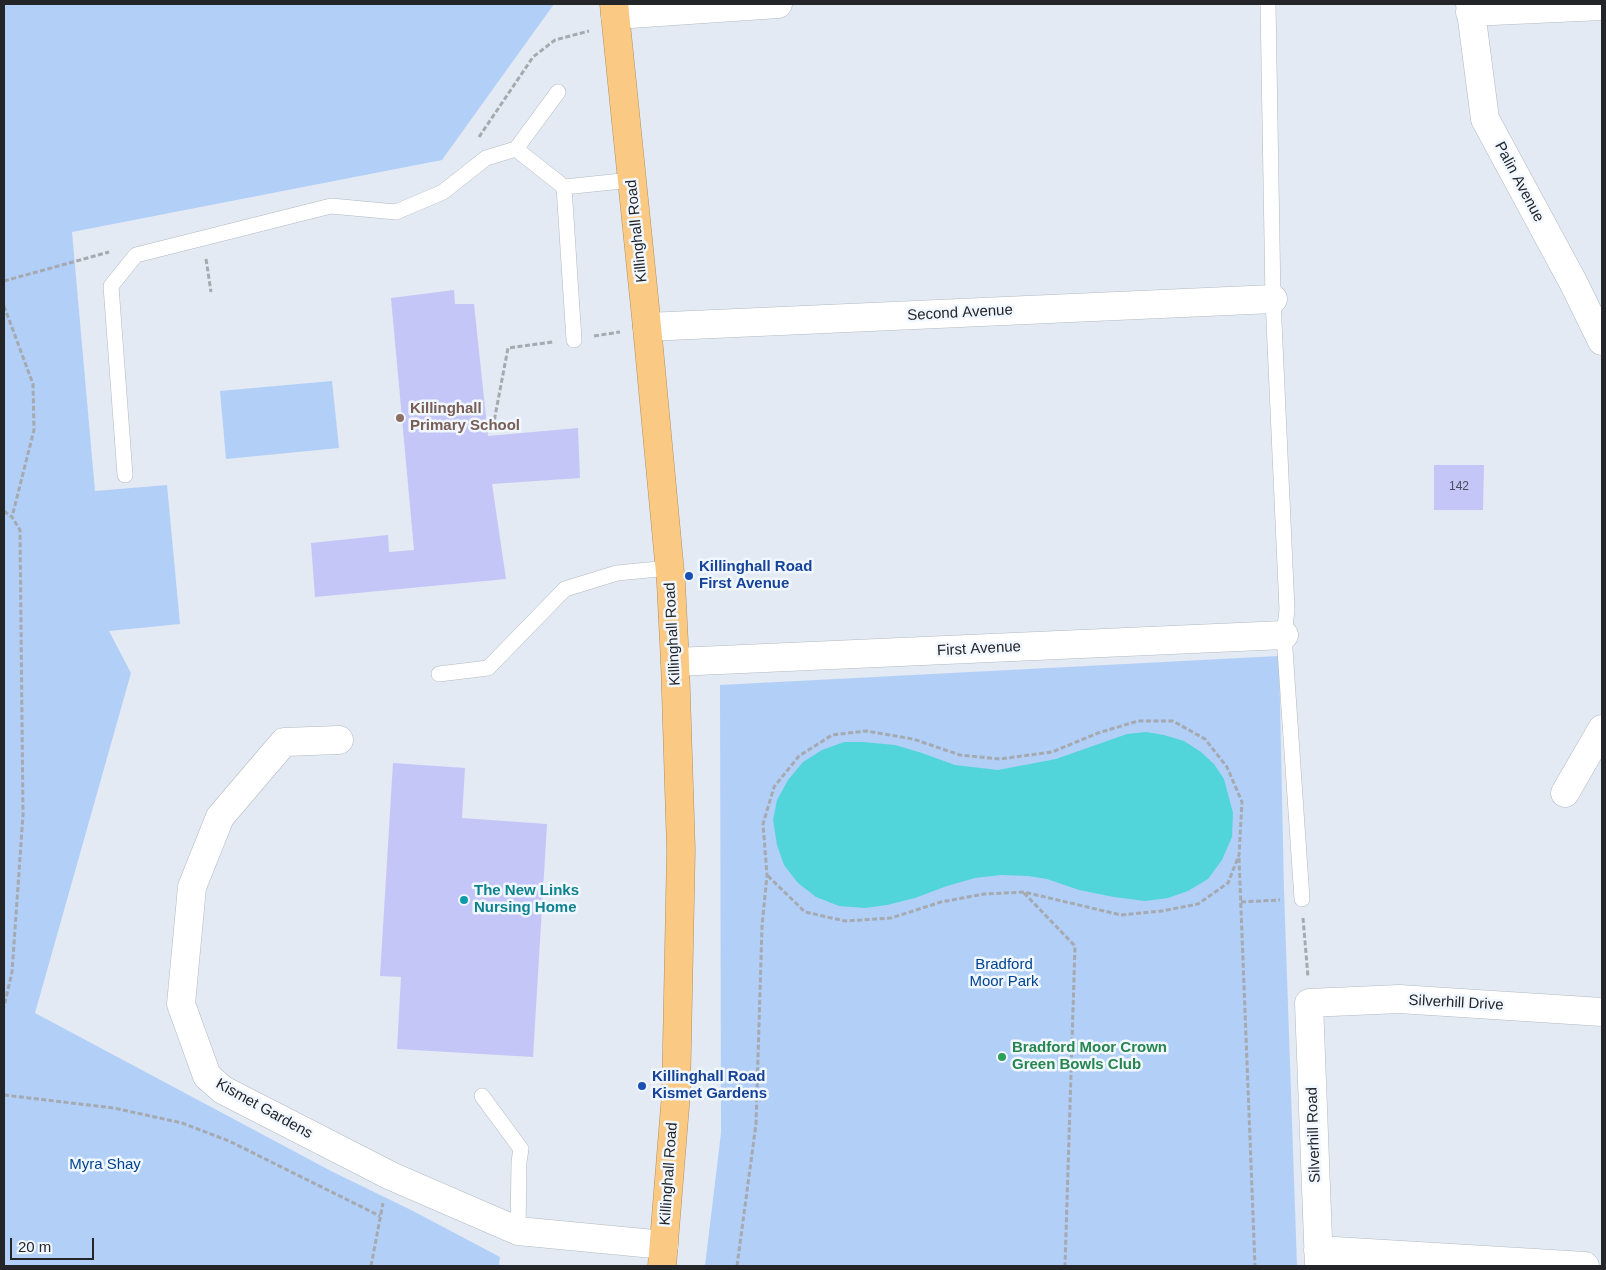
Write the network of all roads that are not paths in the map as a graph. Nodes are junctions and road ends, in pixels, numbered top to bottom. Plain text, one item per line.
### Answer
1 (763, 4) edge
2 (1268, 4) edge
3 (1602, 6) edge
4 (1470, 8) edge
5 (615, 14) edge
6 (558, 92) dead end
7 (516, 149) junction
8 (632, 180) junction
9 (564, 187) junction
10 (1273, 299) junction
11 (647, 327) junction
12 (574, 340) road end
13 (1602, 341) edge
14 (125, 476) dead end
15 (669, 568) junction
16 (1284, 635) junction
17 (675, 662) junction
18 (439, 674) dead end
19 (1602, 729) edge
20 (339, 740) dead end
21 (1565, 793) dead end
22 (1302, 899) road end
23 (1310, 1003) joint
24 (1602, 1012) edge
25 (482, 1096) dead end
26 (518, 1231) junction
27 (663, 1256) edge
28 (1318, 1258) edge
29 (1585, 1266) edge

1 - 5 street
2 - 10 lane
3 - 4 street
4 - 13 street, Palin Avenue
5 - 8 highway, Killinghall Road
6 - 7 lane
7 - 9 lane
7 - 14 lane
8 - 9 lane
8 - 11 highway, Killinghall Road
9 - 12 lane
10 - 11 street, Second Avenue
10 - 16 lane
11 - 15 highway, Killinghall Road
15 - 17 highway, Killinghall Road
15 - 18 lane
16 - 17 street, First Avenue
16 - 22 lane
17 - 27 highway, Killinghall Road
19 - 21 street
20 - 26 street, Kismet Gardens
23 - 24 street, Silverhill Drive
23 - 28 street, Silverhill Road
25 - 26 lane
26 - 27 street, Kismet Gardens
28 - 29 street

